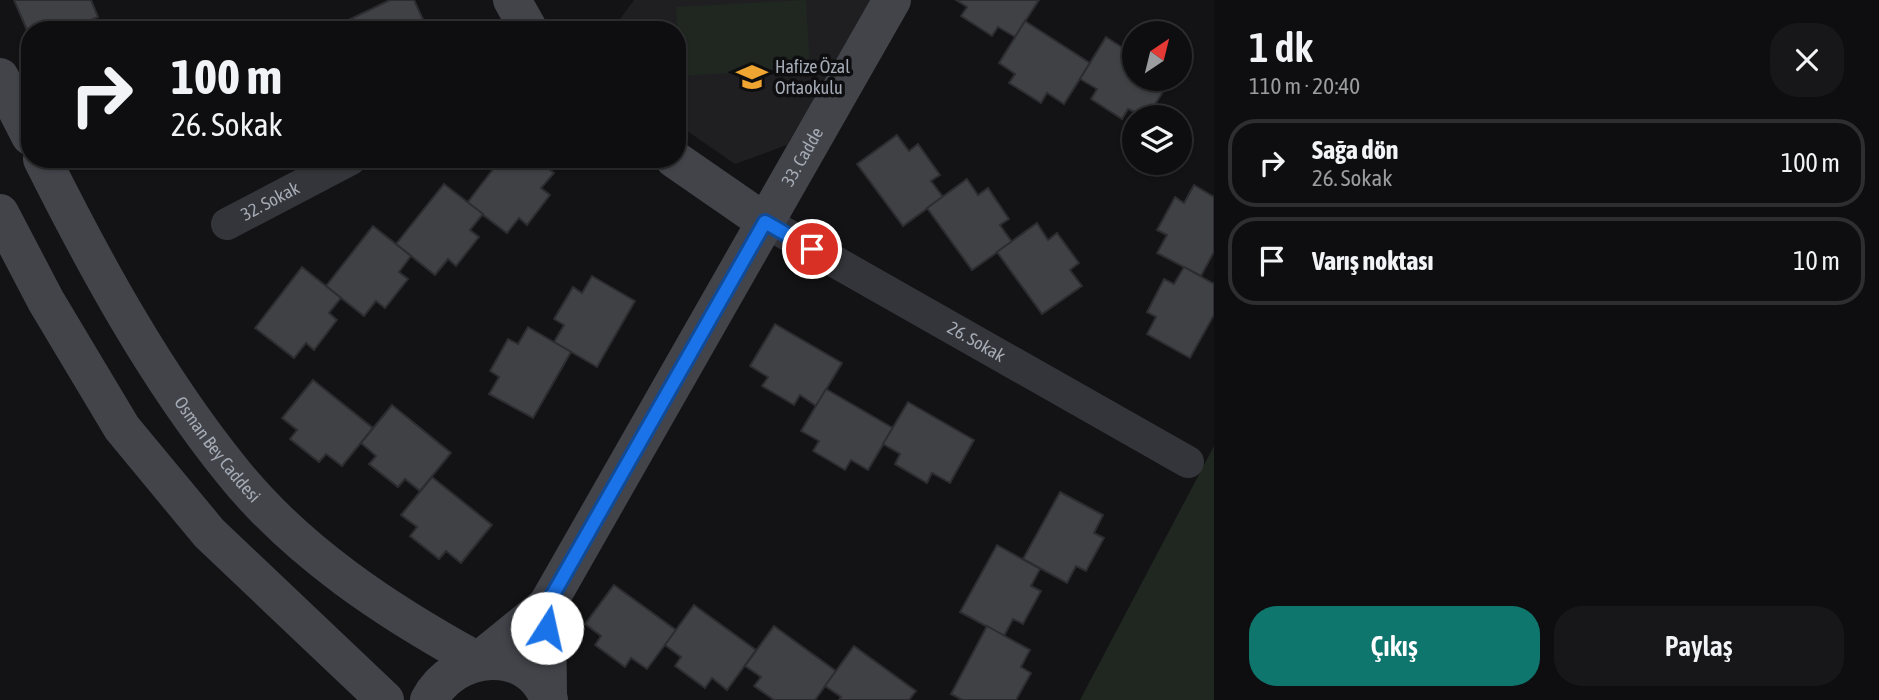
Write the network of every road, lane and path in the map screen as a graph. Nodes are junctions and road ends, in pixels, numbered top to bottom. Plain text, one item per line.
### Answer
1 (512, 0) edge
2 (892, 0) edge
3 (524, 21) edge
4 (0, 77) edge
5 (21, 118) edge
6 (686, 167) edge
7 (47, 168) edge
8 (334, 168) edge
9 (0, 213) edge
10 (765, 222) junction
11 (226, 224) dead end
12 (1188, 462) dead end
13 (547, 605) junction
14 (478, 661) junction
15 (551, 698) edge
16 (385, 700) edge
17 (429, 700) edge

1 - 3 main road
2 - 10 main road, 33. Cadde
4 - 5 main road
6 - 10 main road
7 - 14 main road, Osman Bey Caddesi
8 - 11 street, 32. Sokak
9 - 16 main road
10 - 12 street, 26. Sokak
10 - 13 main road, 33. Cadde
13 - 14 main road, 33. Cadde
13 - 15 main road
14 - 15 main road
14 - 17 main road, 33. Cadde

